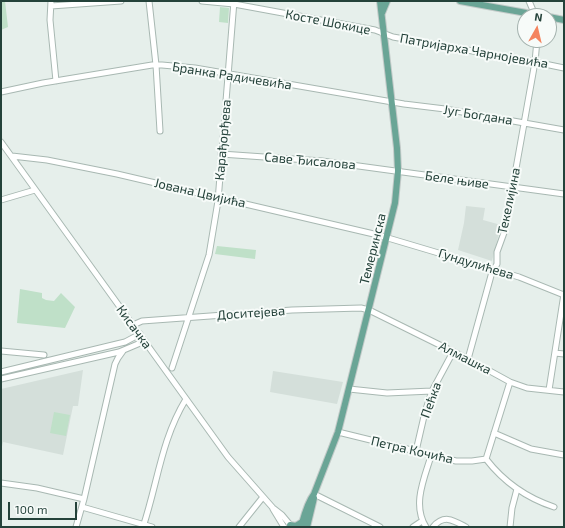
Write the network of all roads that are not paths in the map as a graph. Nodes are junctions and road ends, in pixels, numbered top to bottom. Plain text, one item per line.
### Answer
1 (121, 1) edge
2 (149, 1) edge
3 (202, 1) edge
4 (380, 1) edge
5 (387, 1) edge
6 (460, 1) edge
7 (234, 2) edge
8 (51, 4) edge
9 (517, 11) edge
10 (382, 15) junction
11 (383, 33) junction
12 (536, 48) edge
13 (535, 62) junction
14 (156, 65) junction
15 (564, 68) edge
16 (228, 74) junction
17 (56, 81) junction
18 (1, 92) edge
19 (392, 102) junction
20 (524, 122) junction
21 (564, 130) edge
22 (160, 131) dead end
23 (1, 142) edge
24 (221, 154) junction
25 (12, 156) junction
26 (398, 171) junction
27 (513, 188) junction
28 (35, 190) junction
29 (564, 194) edge
30 (218, 197) junction
31 (1, 200) edge
32 (387, 238) junction
33 (494, 268) junction
34 (564, 294) edge
35 (369, 310) junction
36 (189, 318) junction
37 (133, 325) junction
38 (140, 334) junction
39 (145, 341) junction
40 (1, 351) edge
41 (123, 351) junction
42 (454, 352) junction
43 (555, 353) junction
44 (564, 354) edge
45 (44, 355) dead end
46 (106, 355) junction
47 (468, 359) junction
48 (115, 364) junction
49 (172, 368) dead end
50 (1, 372) edge
51 (1, 379) edge
52 (510, 382) junction
53 (349, 389) junction
54 (549, 390) junction
55 (432, 392) junction
56 (564, 392) edge
57 (186, 399) junction
58 (338, 432) junction
59 (494, 433) junction
60 (416, 451) junction
61 (564, 455) edge
62 (431, 456) junction
63 (486, 459) junction
64 (1, 483) edge
65 (517, 489) junction
66 (314, 494) junction
67 (263, 497) junction
68 (84, 498) junction
69 (82, 507) junction
70 (554, 508) dead end
71 (422, 521) junction
72 (303, 525) edge
73 (144, 526) edge
74 (288, 526) edge
75 (76, 527) edge
76 (152, 527) edge
77 (239, 527) edge
78 (380, 527) edge
79 (413, 527) edge
80 (426, 527) edge
81 (433, 527) edge
82 (466, 527) edge
83 (510, 527) edge

1 - 8 street
2 - 14 street
3 - 7 street, Косте Шокице
4 - 10 main road, Темеринска
5 - 10 main road
6 - 9 main road
7 - 11 street, Косте Шокице
7 - 16 street, Карађорђева
8 - 17 street
10 - 11 main road, Темеринска
11 - 13 street, Патријарха Чарнојевића
11 - 19 main road, Темеринска
12 - 13 street, Текелијина
13 - 15 street, Патријарха Чарнојевића
13 - 20 street, Текелијина
14 - 16 street, Бранка Радичевића
14 - 17 street, Бранка Радичевића
14 - 22 street
16 - 19 street, Бранка Радичевића
16 - 24 street, Карађорђева
17 - 18 street, Бранка Радичевића
19 - 20 street, Југ Богдана
19 - 26 main road, Темеринска
20 - 21 street, Југ Богдана
20 - 27 street, Текелијина
23 - 25 street, Кисачка
24 - 26 street, Саве Ђисалова
24 - 30 street, Карађорђева
25 - 28 street, Кисачка
25 - 30 street, Јована Цвијића
26 - 27 street, Беле њиве
26 - 32 main road, Темеринска
27 - 29 street, Беле њиве
27 - 33 street, Текелијина
28 - 31 street
28 - 37 street, Кисачка
30 - 32 street, Јована Цвијића
30 - 36 street, Карађорђева
32 - 33 street, Гундулићева
32 - 35 main road, Темеринска
33 - 34 street, Гундулићева
33 - 47 street, Текелијина
34 - 43 street
35 - 36 street, Доситејева
35 - 42 street, Алмашка
35 - 53 main road, Темеринска
36 - 37 street, Доситејева
36 - 49 street, Карађорђева
37 - 38 street, Кисачка
38 - 39 street, Кисачка
38 - 50 street
39 - 41 street
39 - 57 street, Кисачка
40 - 45 street
41 - 46 street
41 - 48 street
42 - 47 street, Алмашка
42 - 55 street, Пећка
43 - 44 street
43 - 54 street
46 - 48 street
46 - 51 street
47 - 52 street, Алмашка
48 - 68 street
52 - 54 street, Алмашка
52 - 59 street
53 - 55 street
53 - 58 main road, Темеринска
54 - 56 street, Алмашка
55 - 60 street, Пећка
57 - 67 street, Кисачка
57 - 73 street
58 - 60 street, Петра Кочића
58 - 66 main road, Темеринска
59 - 61 street
59 - 63 street
60 - 62 street, Петра Кочића
62 - 63 street, Петра Кочића
62 - 71 street
63 - 65 street
64 - 68 street
65 - 70 street
65 - 83 street
66 - 72 main road, Темеринска
66 - 78 street
67 - 74 street, Кисачка
67 - 77 street
68 - 69 street
69 - 73 street
69 - 75 street
71 - 79 street
71 - 80 street
72 - 74 main road
73 - 76 street
81 - 82 street

